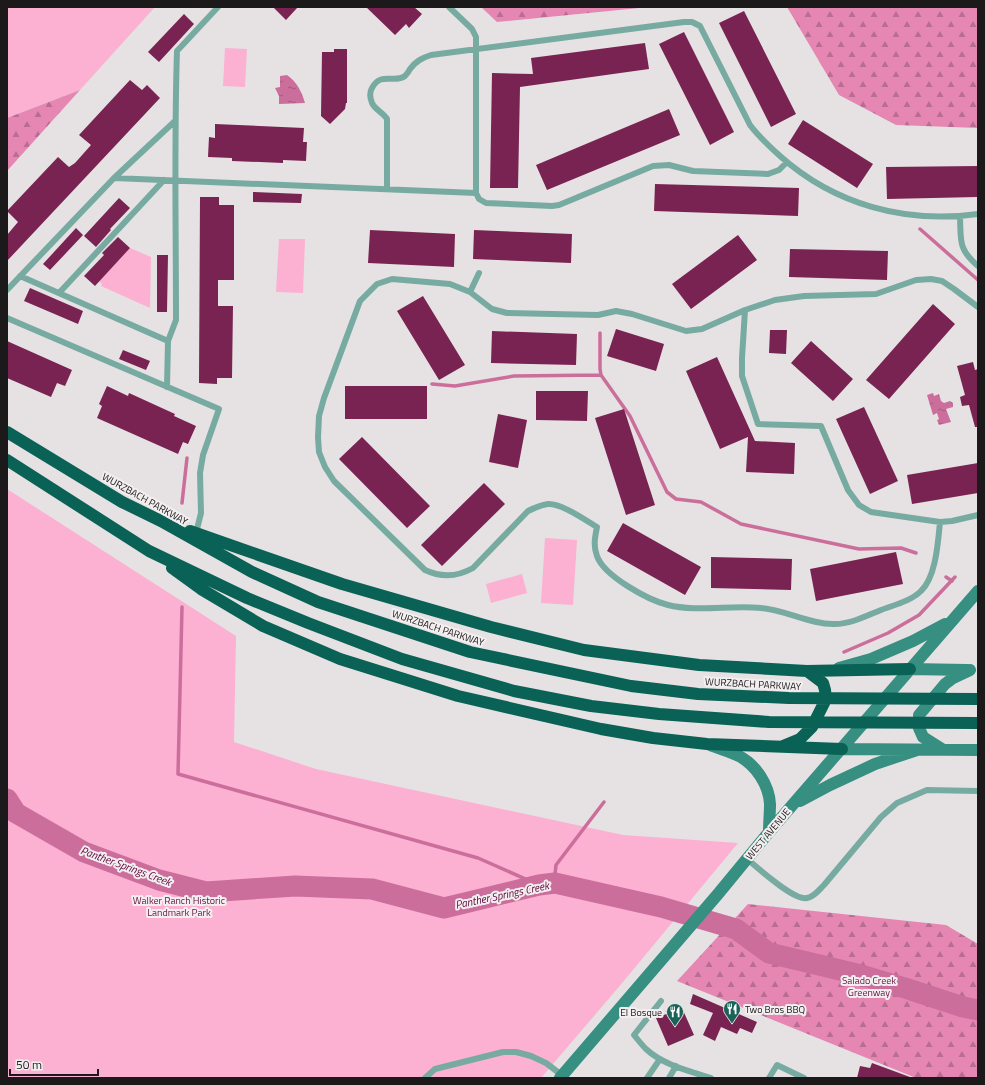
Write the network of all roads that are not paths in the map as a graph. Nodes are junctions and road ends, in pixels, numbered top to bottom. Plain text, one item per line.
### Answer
1 (218, 7) edge
2 (449, 7) edge
3 (476, 49) junction
4 (175, 121) junction
5 (787, 162) junction
6 (114, 178) junction
7 (164, 180) junction
8 (176, 180) junction
9 (387, 189) junction
10 (476, 193) junction
11 (978, 214) edge
12 (960, 217) junction
13 (978, 266) edge
14 (479, 273) dead end
15 (20, 276) junction
16 (7, 290) edge
17 (470, 292) junction
18 (59, 293) junction
19 (978, 308) edge
20 (745, 310) junction
21 (7, 318) edge
22 (168, 341) junction
23 (167, 387) junction
24 (7, 432) edge
25 (7, 460) edge
26 (978, 515) edge
27 (161, 521) junction
28 (940, 522) junction
29 (196, 533) junction
30 (149, 551) junction
31 (978, 591) edge
32 (953, 619) junction
33 (910, 669) junction
34 (974, 670) edge
35 (808, 671) junction
36 (830, 671) junction
37 (978, 699) edge
38 (978, 722) edge
39 (707, 744) junction
40 (778, 748) junction
41 (842, 749) junction
42 (917, 750) junction
43 (944, 750) junction
44 (978, 750) edge
45 (978, 791) edge
46 (792, 806) junction
47 (769, 832) junction
48 (747, 859) junction
49 (661, 1001) dead end
50 (660, 1059) junction
51 (676, 1066) junction
52 (563, 1077) edge
53 (425, 1078) edge
54 (647, 1078) edge
55 (670, 1078) edge
56 (711, 1078) edge
57 (769, 1078) edge
58 (804, 1078) edge

1 - 4 lane
2 - 3 lane
3 - 5 lane
3 - 9 lane
3 - 10 lane
4 - 6 lane
4 - 8 lane
5 - 10 lane
5 - 12 lane
6 - 7 lane
6 - 15 lane
7 - 8 lane
7 - 18 lane
8 - 9 lane
8 - 22 lane
9 - 10 lane
11 - 12 lane
12 - 13 lane
14 - 17 lane
15 - 16 lane
15 - 18 lane
17 - 20 lane
17 - 28 lane
18 - 22 lane
19 - 20 lane
20 - 28 lane
21 - 23 lane
22 - 23 lane
23 - 29 lane
24 - 27 highway, WURZBACH PARKWAY
25 - 30 highway
26 - 28 lane
27 - 29 highway
27 - 37 highway, WURZBACH PARKWAY
29 - 35 highway
30 - 38 highway
30 - 39 highway
31 - 32 main road, WEST AVENUE
32 - 33 main road, WEST AVENUE
32 - 36 main road
33 - 34 main road
33 - 36 highway
33 - 41 main road, WEST AVENUE
34 - 43 main road
35 - 36 highway
35 - 40 highway
39 - 40 highway
39 - 47 main road
40 - 41 highway
41 - 42 main road
41 - 46 main road, WEST AVENUE
42 - 43 main road
42 - 46 main road
43 - 44 main road
45 - 48 lane
46 - 47 main road, WEST AVENUE
47 - 48 main road, WEST AVENUE
48 - 52 main road, WEST AVENUE
49 - 50 lane
50 - 51 lane
50 - 54 lane
51 - 55 lane
51 - 56 lane
52 - 53 lane
57 - 58 lane

